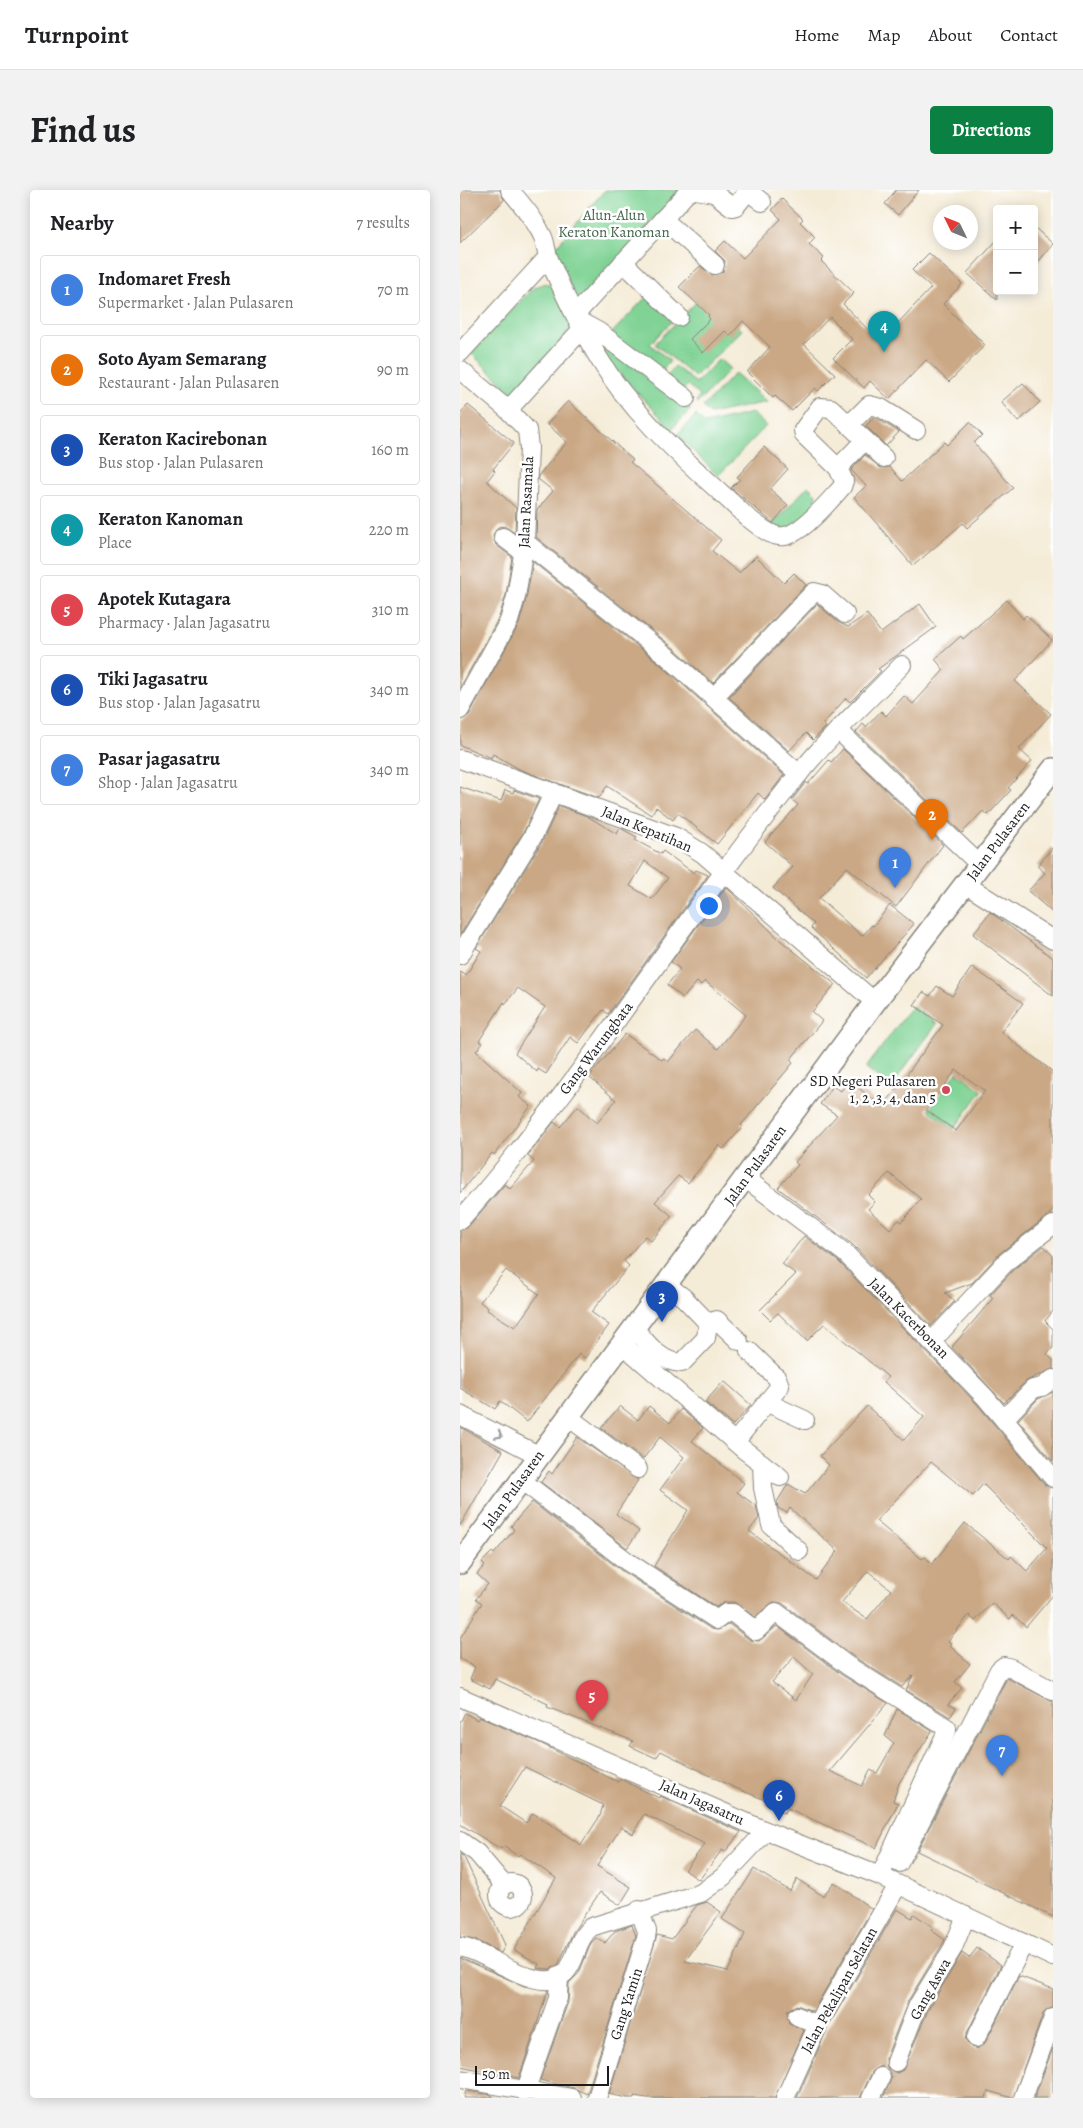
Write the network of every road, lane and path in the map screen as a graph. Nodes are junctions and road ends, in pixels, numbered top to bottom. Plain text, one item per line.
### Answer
1 (510, 190) edge
2 (695, 190) edge
3 (744, 192) edge
4 (762, 202) dead end
5 (664, 219) junction
6 (548, 257) junction
7 (623, 262) junction
8 (715, 266) dead end
9 (679, 317) dead end
10 (579, 321) junction
11 (460, 353) edge
12 (460, 370) edge
13 (686, 398) dead end
14 (508, 410) junction
15 (849, 425) junction
16 (916, 430) dead end
17 (865, 440) junction
18 (884, 458) dead end
19 (838, 468) junction
20 (503, 537) dead end
21 (524, 547) junction
22 (845, 614) dead end
23 (902, 666) dead end
24 (714, 697) junction
25 (460, 710) edge
26 (838, 730) junction
27 (460, 759) edge
28 (1053, 769) edge
29 (799, 774) junction
30 (554, 792) junction
31 (980, 865) junction
32 (725, 870) junction
33 (965, 884) junction
34 (1053, 940) edge
35 (460, 955) edge
36 (876, 1002) junction
37 (745, 1178) junction
38 (460, 1220) edge
39 (1053, 1226) edge
40 (667, 1285) junction
41 (708, 1323) junction
42 (628, 1336) junction
43 (932, 1341) junction
44 (1053, 1379) edge
45 (768, 1403) junction
46 (460, 1415) edge
47 (567, 1416) junction
48 (1004, 1418) junction
49 (805, 1420) dead end
50 (735, 1442) junction
51 (538, 1455) junction
52 (762, 1464) junction
53 (638, 1469) dead end
54 (780, 1477) dead end
55 (1053, 1478) edge
56 (520, 1479) junction
57 (799, 1551) dead end
58 (460, 1562) edge
59 (1053, 1691) edge
60 (460, 1696) edge
61 (766, 1831) junction
62 (460, 1841) edge
63 (889, 1881) junction
64 (504, 1885) dead end
65 (639, 1910) junction
66 (966, 1916) junction
67 (1024, 1943) junction
68 (460, 1947) edge
69 (1053, 1957) edge
70 (559, 1976) junction
71 (797, 2016) dead end
72 (1053, 2018) edge
73 (818, 2025) junction
74 (976, 2038) dead end
75 (896, 2062) dead end
76 (881, 2077) dead end
77 (460, 2079) edge
78 (525, 2092) junction
79 (572, 2098) edge
80 (597, 2098) edge
81 (785, 2098) edge
82 (871, 2098) edge
83 (1023, 2098) edge

1 - 6 street
2 - 3 street
2 - 5 street
3 - 4 street
5 - 7 street
5 - 8 street
6 - 10 street
6 - 11 street
7 - 9 street
7 - 10 street
10 - 13 street
10 - 14 street
10 - 19 street
12 - 14 street
14 - 21 street, Jalan Rasamala
15 - 16 street
15 - 17 street
15 - 19 street
17 - 18 street
17 - 19 street
20 - 21 street
21 - 24 street
21 - 25 street, Jalan Rasamala
22 - 24 street
23 - 26 street, Gang Warungbata
24 - 29 street
26 - 29 street, Gang Warungbata
26 - 31 street
27 - 30 street, Jalan Kepatihan
28 - 31 main road, Jalan Pulasaren
29 - 32 street, Gang Warungbata
30 - 32 street, Jalan Kepatihan
30 - 35 street
31 - 33 main road, Jalan Pulasaren
32 - 36 street, Jalan Kepatihan
32 - 38 street, Gang Warungbata
33 - 34 street
33 - 36 main road, Jalan Pulasaren
36 - 37 main road, Jalan Pulasaren
37 - 40 main road, Jalan Pulasaren
37 - 43 street, Jalan Kacerbonan
39 - 43 street
40 - 41 street
40 - 42 main road, Jalan Pulasaren
41 - 42 street
41 - 45 street
42 - 47 main road, Jalan Pulasaren
42 - 50 street
43 - 48 street, Jalan Kacerbonan
44 - 48 street
45 - 49 street
45 - 50 street
46 -> 51 street
47 - 51 main road, Jalan Pulasaren
47 - 53 street
48 - 55 street, Jalan Kacerbonan
50 - 52 street
51 - 56 main road, Jalan Pulasaren
52 - 54 street
52 - 57 street
56 - 58 main road, Jalan Pulasaren
56 - 63 street
59 - 63 street
60 - 61 street, Jalan Jagasatru
61 - 63 street, Jalan Jagasatru
61 - 65 street
62 - 64 street
63 - 66 street, Jalan Jagasatru
63 - 73 street, Jalan Pekalipan Selatan
65 - 70 street
65 - 80 street, Gang Yamin
66 - 67 street, Jalan Jagasatru
66 - 75 street, Gang Aswa
67 - 69 street, Jalan Jagasatru
67 - 74 street
68 - 70 street
70 - 78 street
71 - 73 street
72 - 83 street
73 - 81 street, Jalan Pekalipan Selatan
76 - 82 street
77 - 78 street
78 - 79 street

